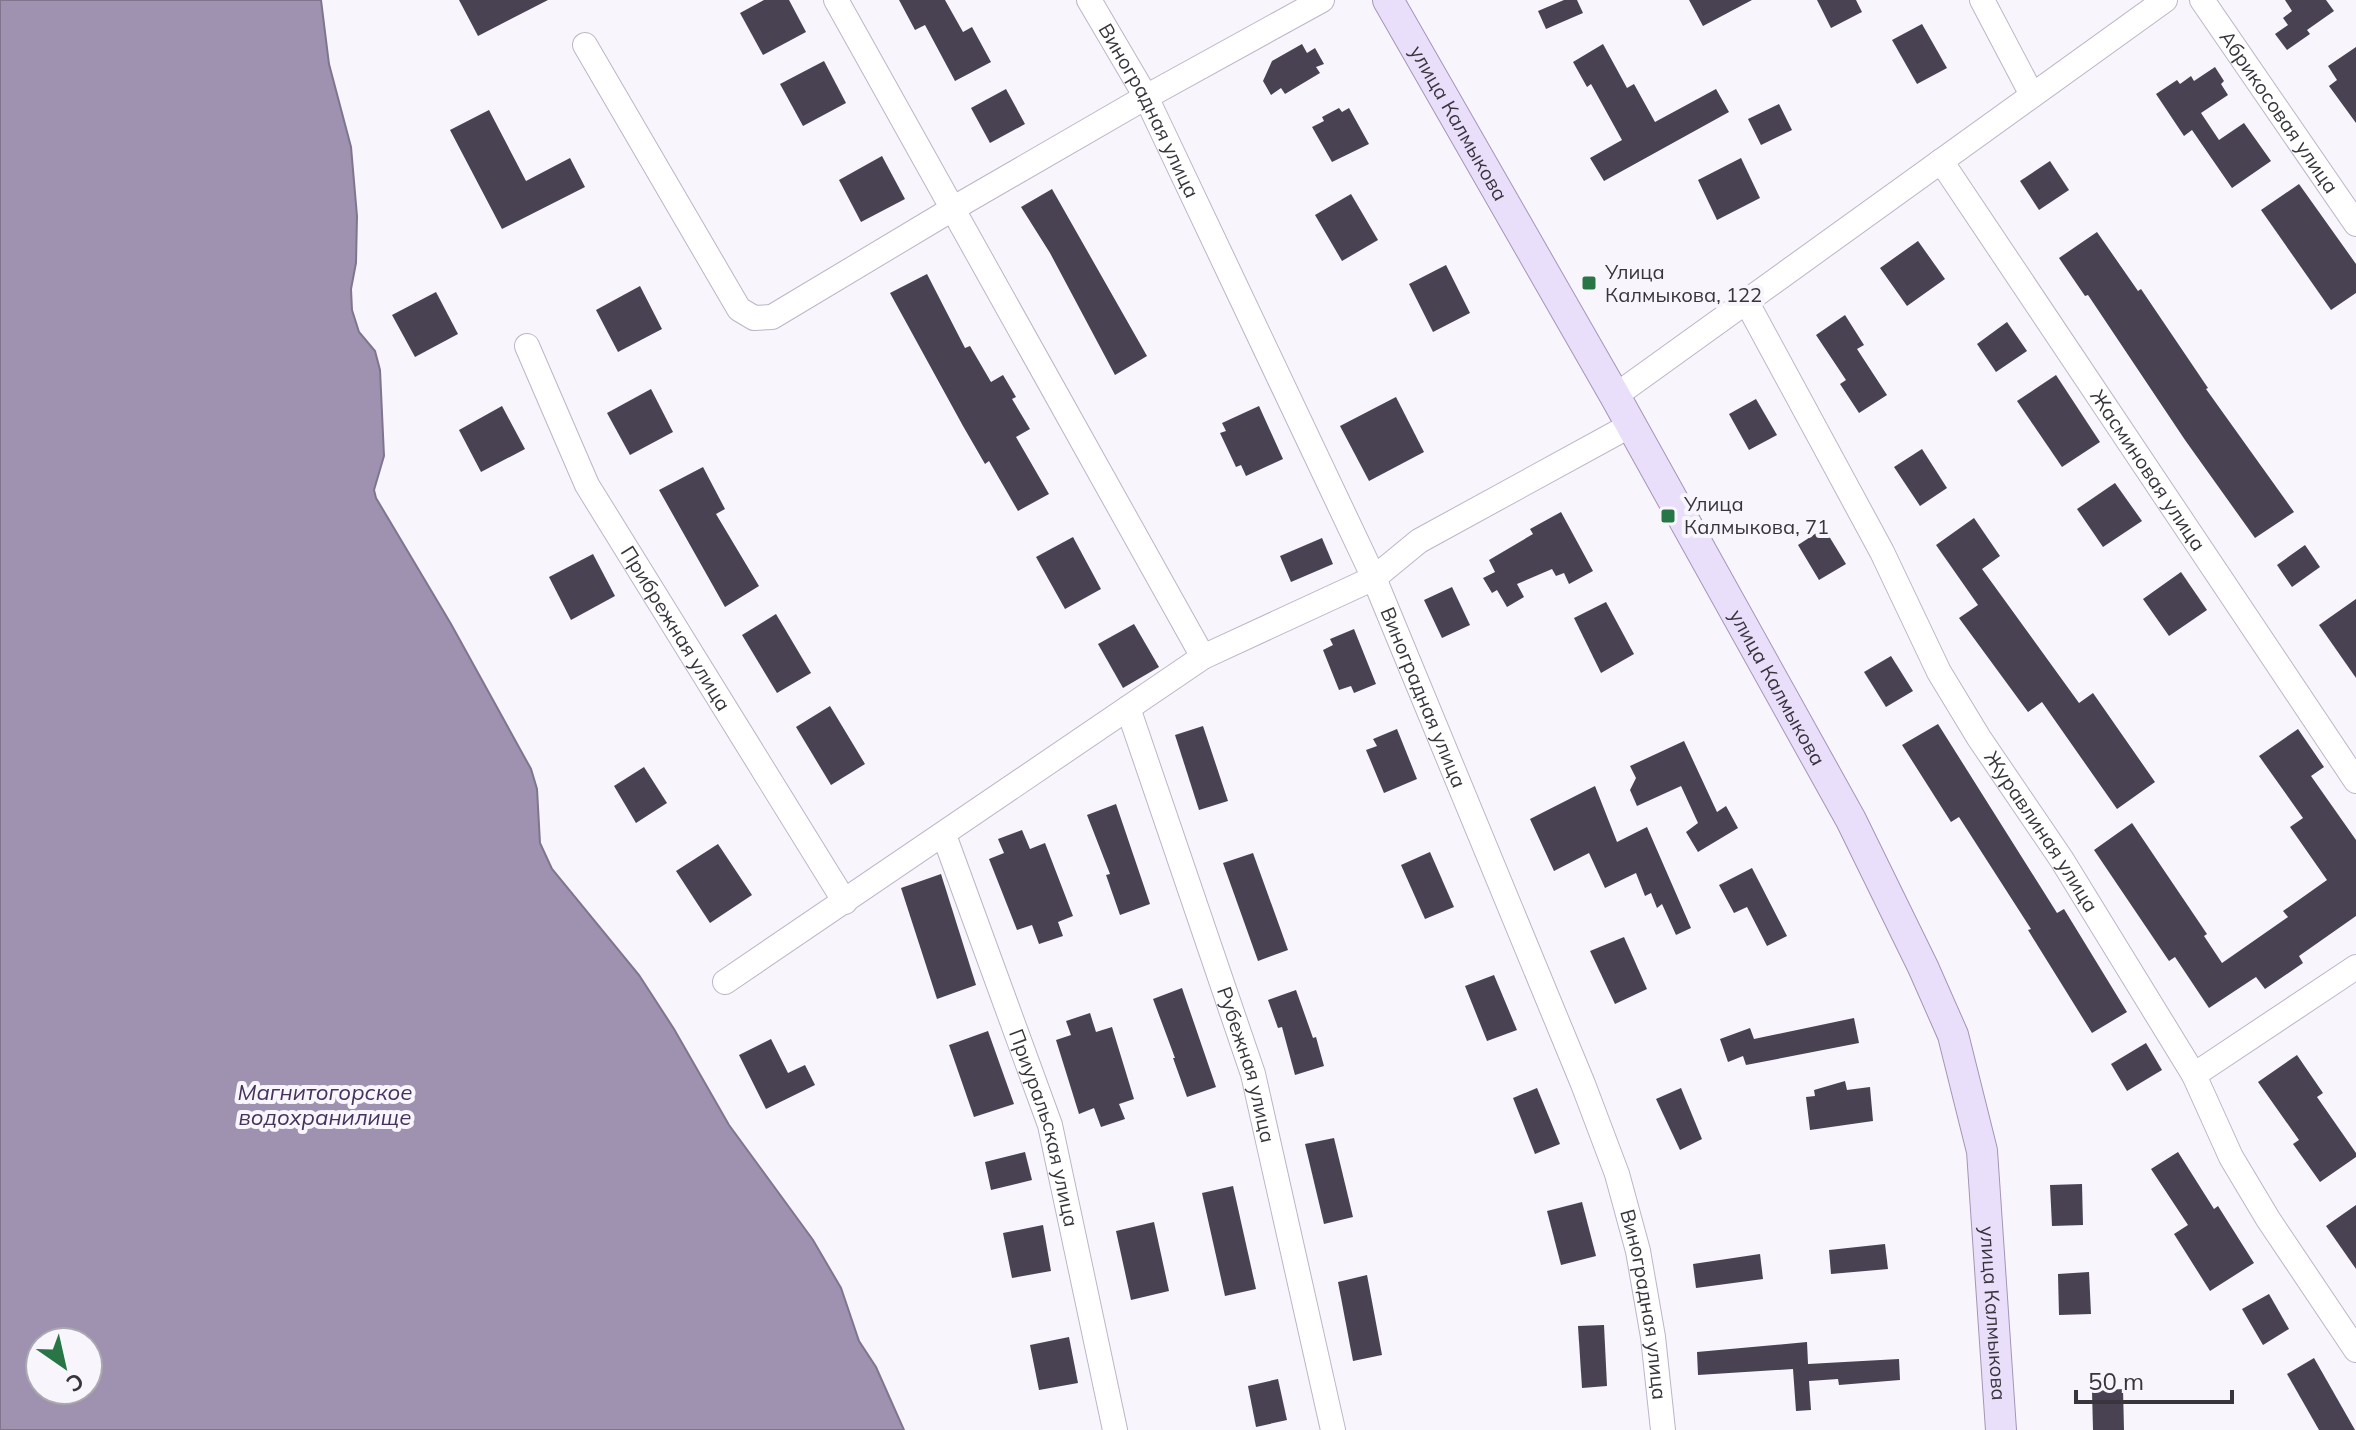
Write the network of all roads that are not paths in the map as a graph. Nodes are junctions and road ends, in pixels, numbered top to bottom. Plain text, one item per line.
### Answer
1 (836, 0) edge
2 (1089, 0) edge
3 (1322, 0) edge
4 (1388, 0) edge
5 (1982, 0) edge
6 (2165, 0) edge
7 (2202, 0) edge
8 (585, 45) dead end
9 (2032, 95) junction
10 (1146, 97) junction
11 (1941, 161) junction
12 (954, 208) junction
13 (2356, 224) edge
14 (1746, 301) junction
15 (527, 346) dead end
16 (1615, 396) junction
17 (1631, 425) junction
18 (1374, 578) junction
19 (1203, 657) junction
20 (1128, 708) junction
21 (2356, 781) edge
22 (944, 835) junction
23 (845, 902) junction
24 (2356, 967) edge
25 (725, 982) dead end
26 (2194, 1075) junction
27 (2356, 1350) edge
28 (1115, 1430) edge
29 (1333, 1430) edge
30 (1663, 1430) edge
31 (2001, 1430) edge

1 - 12 street
2 - 10 street, Виноградная улица
3 - 10 street
4 - 16 main road, улица Калмыкова
5 - 9 street
6 - 9 street
7 - 13 street, Абрикосовая улица
8 - 12 street
9 - 11 street
10 - 12 street
10 - 18 street, Виноградная улица
11 - 14 street
11 - 21 street, Жасминовая улица
12 - 19 street
14 - 16 street
14 - 26 street, Журавлиная улица
15 - 23 street, Прибрежная улица
16 - 17 main road, улица Калмыкова
17 - 18 street
17 - 31 main road, улица Калмыкова
18 - 19 street
18 - 30 street, Виноградная улица
19 - 20 street
20 - 22 street
20 - 29 street, Рубежная улица
22 - 23 street
22 - 28 street, Приуральская улица
23 - 25 street
24 - 26 street
26 - 27 street, Журавлиная улица

